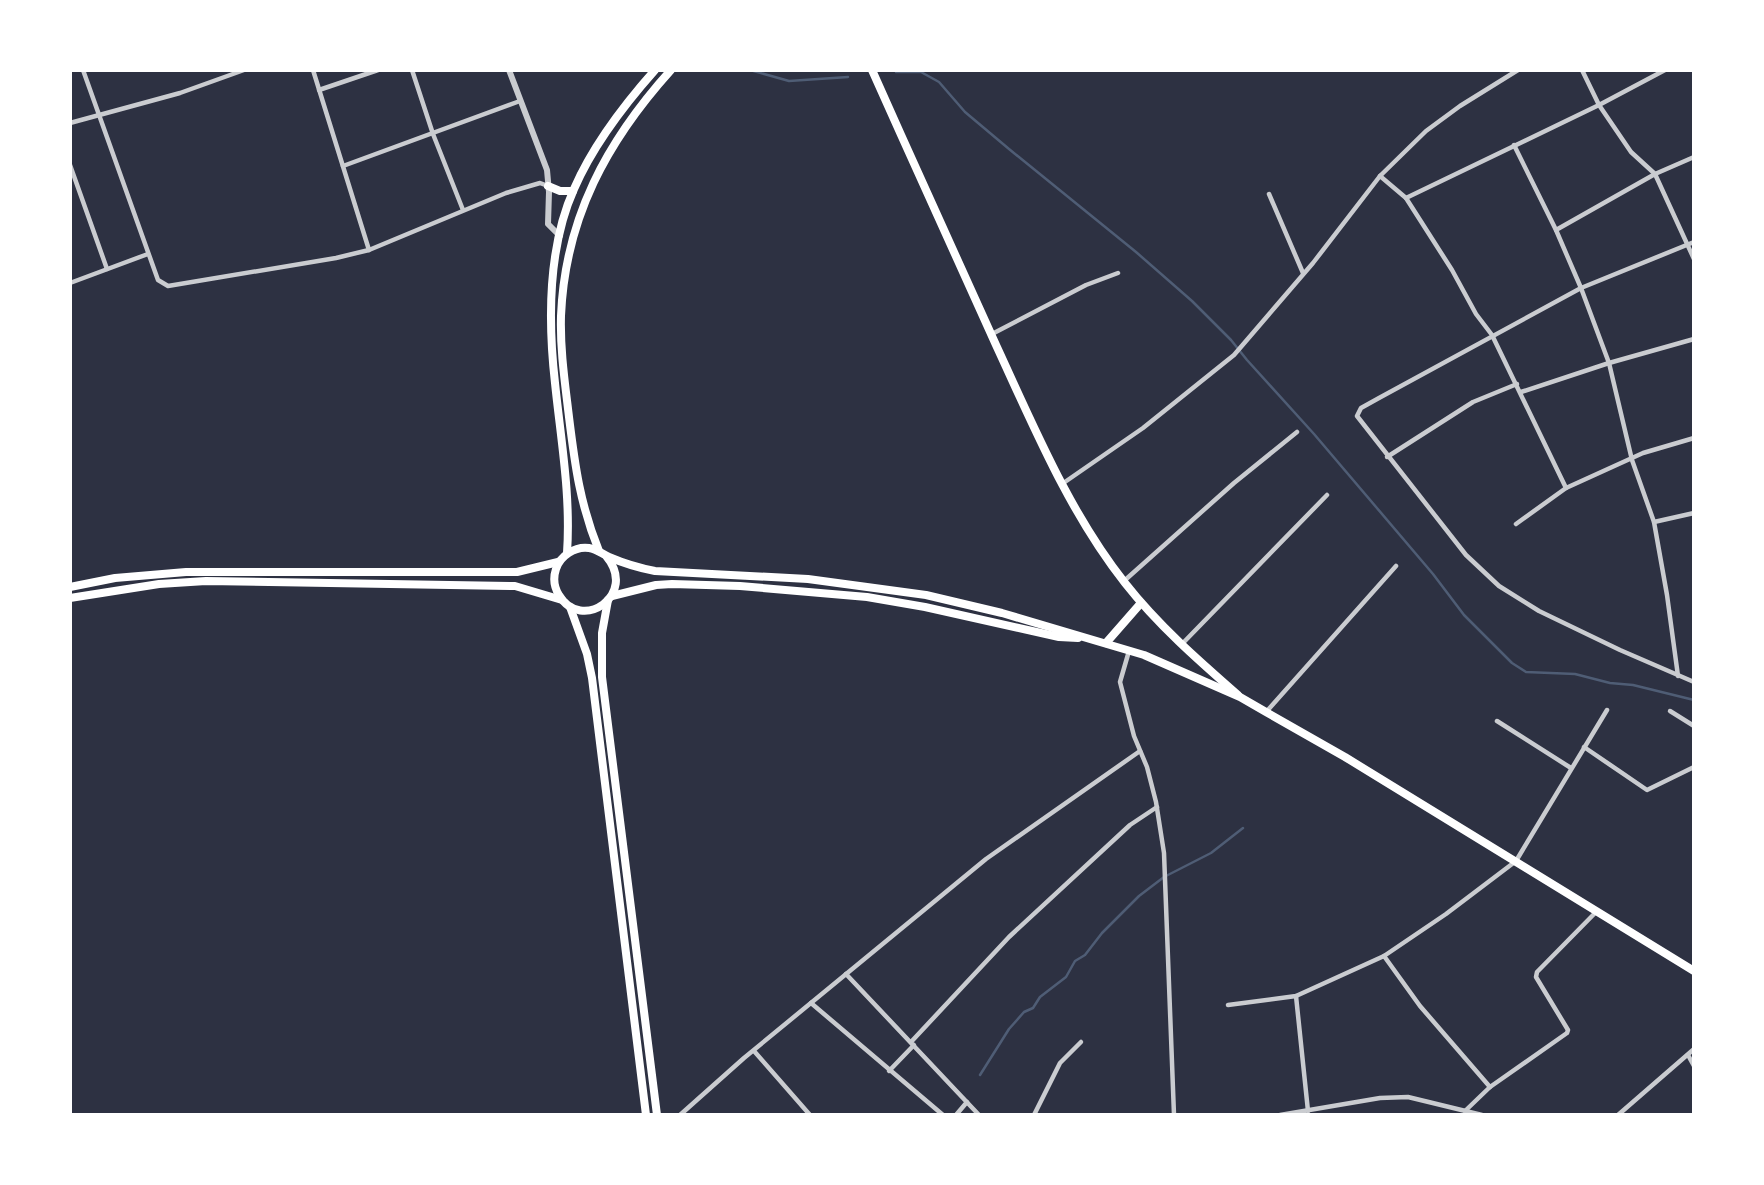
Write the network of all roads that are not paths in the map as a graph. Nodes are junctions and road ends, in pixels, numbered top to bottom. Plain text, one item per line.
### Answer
1 (83, 70) edge
2 (244, 70) edge
3 (313, 70) edge
4 (379, 70) edge
5 (412, 70) edge
6 (509, 70) edge
7 (654, 70) edge
8 (671, 70) edge
9 (872, 70) edge
10 (1518, 70) edge
11 (1582, 70) edge
12 (1665, 70) edge
13 (319, 90) junction
14 (521, 100) junction
15 (1599, 104) junction
16 (100, 115) junction
17 (70, 123) edge
18 (433, 134) junction
19 (1514, 145) junction
20 (1694, 157) edge
21 (70, 165) edge
22 (343, 166) junction
23 (1655, 174) junction
24 (1380, 176) junction
25 (548, 186) junction
26 (573, 191) junction
27 (1269, 194) dead end
28 (1406, 198) junction
29 (463, 210) junction
30 (1556, 230) junction
31 (560, 236) junction
32 (1691, 243) edge
33 (369, 250) junction
34 (148, 254) junction
35 (1694, 259) edge
36 (107, 269) junction
37 (1118, 273) dead end
38 (1304, 274) junction
39 (70, 283) edge
40 (1581, 288) junction
41 (992, 335) junction
42 (1492, 335) junction
43 (1694, 339) edge
44 (1609, 363) junction
45 (1517, 384) junction
46 (1521, 392) junction
47 (1297, 432) dead end
48 (1694, 438) edge
49 (1387, 457) junction
50 (1632, 460) junction
51 (1062, 484) junction
52 (1566, 488) junction
53 (1327, 495) dead end
54 (1694, 513) edge
55 (1654, 522) junction
56 (1516, 524) dead end
57 (567, 553) junction
58 (602, 553) junction
59 (558, 562) junction
60 (1396, 566) dead end
61 (1124, 582) junction
62 (70, 587) edge
63 (70, 598) edge
64 (610, 598) junction
65 (562, 600) junction
66 (1141, 603) junction
67 (570, 607) junction
68 (1092, 638) junction
69 (1106, 643) junction
70 (1181, 645) junction
71 (1129, 650) junction
72 (1678, 676) junction
73 (1694, 682) edge
74 (1240, 697) junction
75 (1607, 710) dead end
76 (1670, 711) dead end
77 (1266, 712) junction
78 (1497, 721) dead end
79 (1694, 726) edge
80 (1584, 747) junction
81 (1140, 751) junction
82 (1694, 767) edge
83 (1570, 768) junction
84 (1157, 807) junction
85 (1516, 861) junction
86 (1597, 911) junction
87 (1384, 956) junction
88 (1694, 971) edge
89 (846, 975) junction
90 (1296, 996) junction
91 (811, 1003) junction
92 (1227, 1005) dead end
93 (1081, 1042) dead end
94 (913, 1044) junction
95 (1694, 1049) edge
96 (754, 1051) junction
97 (1688, 1055) junction
98 (1694, 1066) edge
99 (889, 1071) junction
100 (1490, 1087) junction
101 (967, 1102) junction
102 (1308, 1111) junction
103 (1465, 1111) junction
104 (646, 1115) edge
105 (657, 1115) edge
106 (680, 1115) edge
107 (810, 1115) edge
108 (943, 1115) edge
109 (956, 1115) edge
110 (979, 1115) edge
111 (1034, 1115) edge
112 (1174, 1115) edge
113 (1280, 1115) edge
114 (1482, 1115) edge
115 (1618, 1115) edge

1 - 16 street
2 - 16 street
3 - 13 street
4 - 13 street
5 - 18 street
6 - 14 street
7 - 26 main road
8 - 58 main road
9 - 41 main road
10 - 24 street
11 - 15 street
12 - 15 street
13 - 22 street
14 - 18 street
14 - 25 street
15 - 19 street
15 - 23 street
16 - 17 street
16 - 34 street
18 - 22 street
18 - 29 street
19 - 28 street
19 - 30 street
20 - 23 street
21 - 36 street
22 - 33 street
23 - 30 street
23 - 32 street
24 - 28 street
24 - 38 street
25 - 26 main road
25 - 29 street
25 - 31 street
26 - 31 main road
27 - 38 street
28 - 42 street
29 - 33 street
30 - 40 street
31 - 57 main road
32 - 35 street
32 - 40 street
33 - 34 street
34 - 36 street
36 - 39 street
37 - 41 street
38 - 51 street
40 - 42 street
40 - 44 street
41 - 51 main road
42 - 45 street
42 - 49 street
43 - 44 street
44 - 46 street
44 - 50 street
45 - 46 street
45 - 49 street
46 - 52 street
47 - 61 street
48 - 50 street
49 - 72 street
50 - 52 street
50 - 55 street
51 - 61 main road
52 - 56 street
53 - 70 street
54 - 55 street
55 - 72 street
57 - 58 main road
57 - 59 main road
58 - 64 main road
58 - 68 main road
59 - 62 main road
59 - 65 main road
60 - 77 street
61 - 66 main road
63 - 65 main road
64 - 67 main road
64 - 68 main road
64 - 105 main road
65 - 67 main road
66 - 69 main road
66 - 70 main road
67 - 104 main road
68 - 69 main road
69 - 71 main road
70 - 74 main road
71 - 74 main road
71 - 81 street
72 - 73 street
74 - 77 main road
75 - 80 street
76 - 79 street
77 - 85 main road
78 - 83 street
80 - 82 street
80 - 83 street
81 - 84 street
81 - 89 street
83 - 85 street
84 - 94 street
84 - 112 street
85 - 86 main road
85 - 87 street
86 - 88 main road
86 - 100 street
87 - 90 street
87 - 100 street
89 - 91 street
89 - 94 street
90 - 92 street
90 - 102 street
91 - 96 street
91 - 99 street
93 - 111 street
94 - 99 street
94 - 101 street
95 - 97 street
96 - 106 street
96 - 107 street
97 - 98 street
97 - 115 street
99 - 108 street
100 - 103 street
101 - 109 street
101 - 110 street
102 - 103 street
102 - 113 street
103 - 114 street

